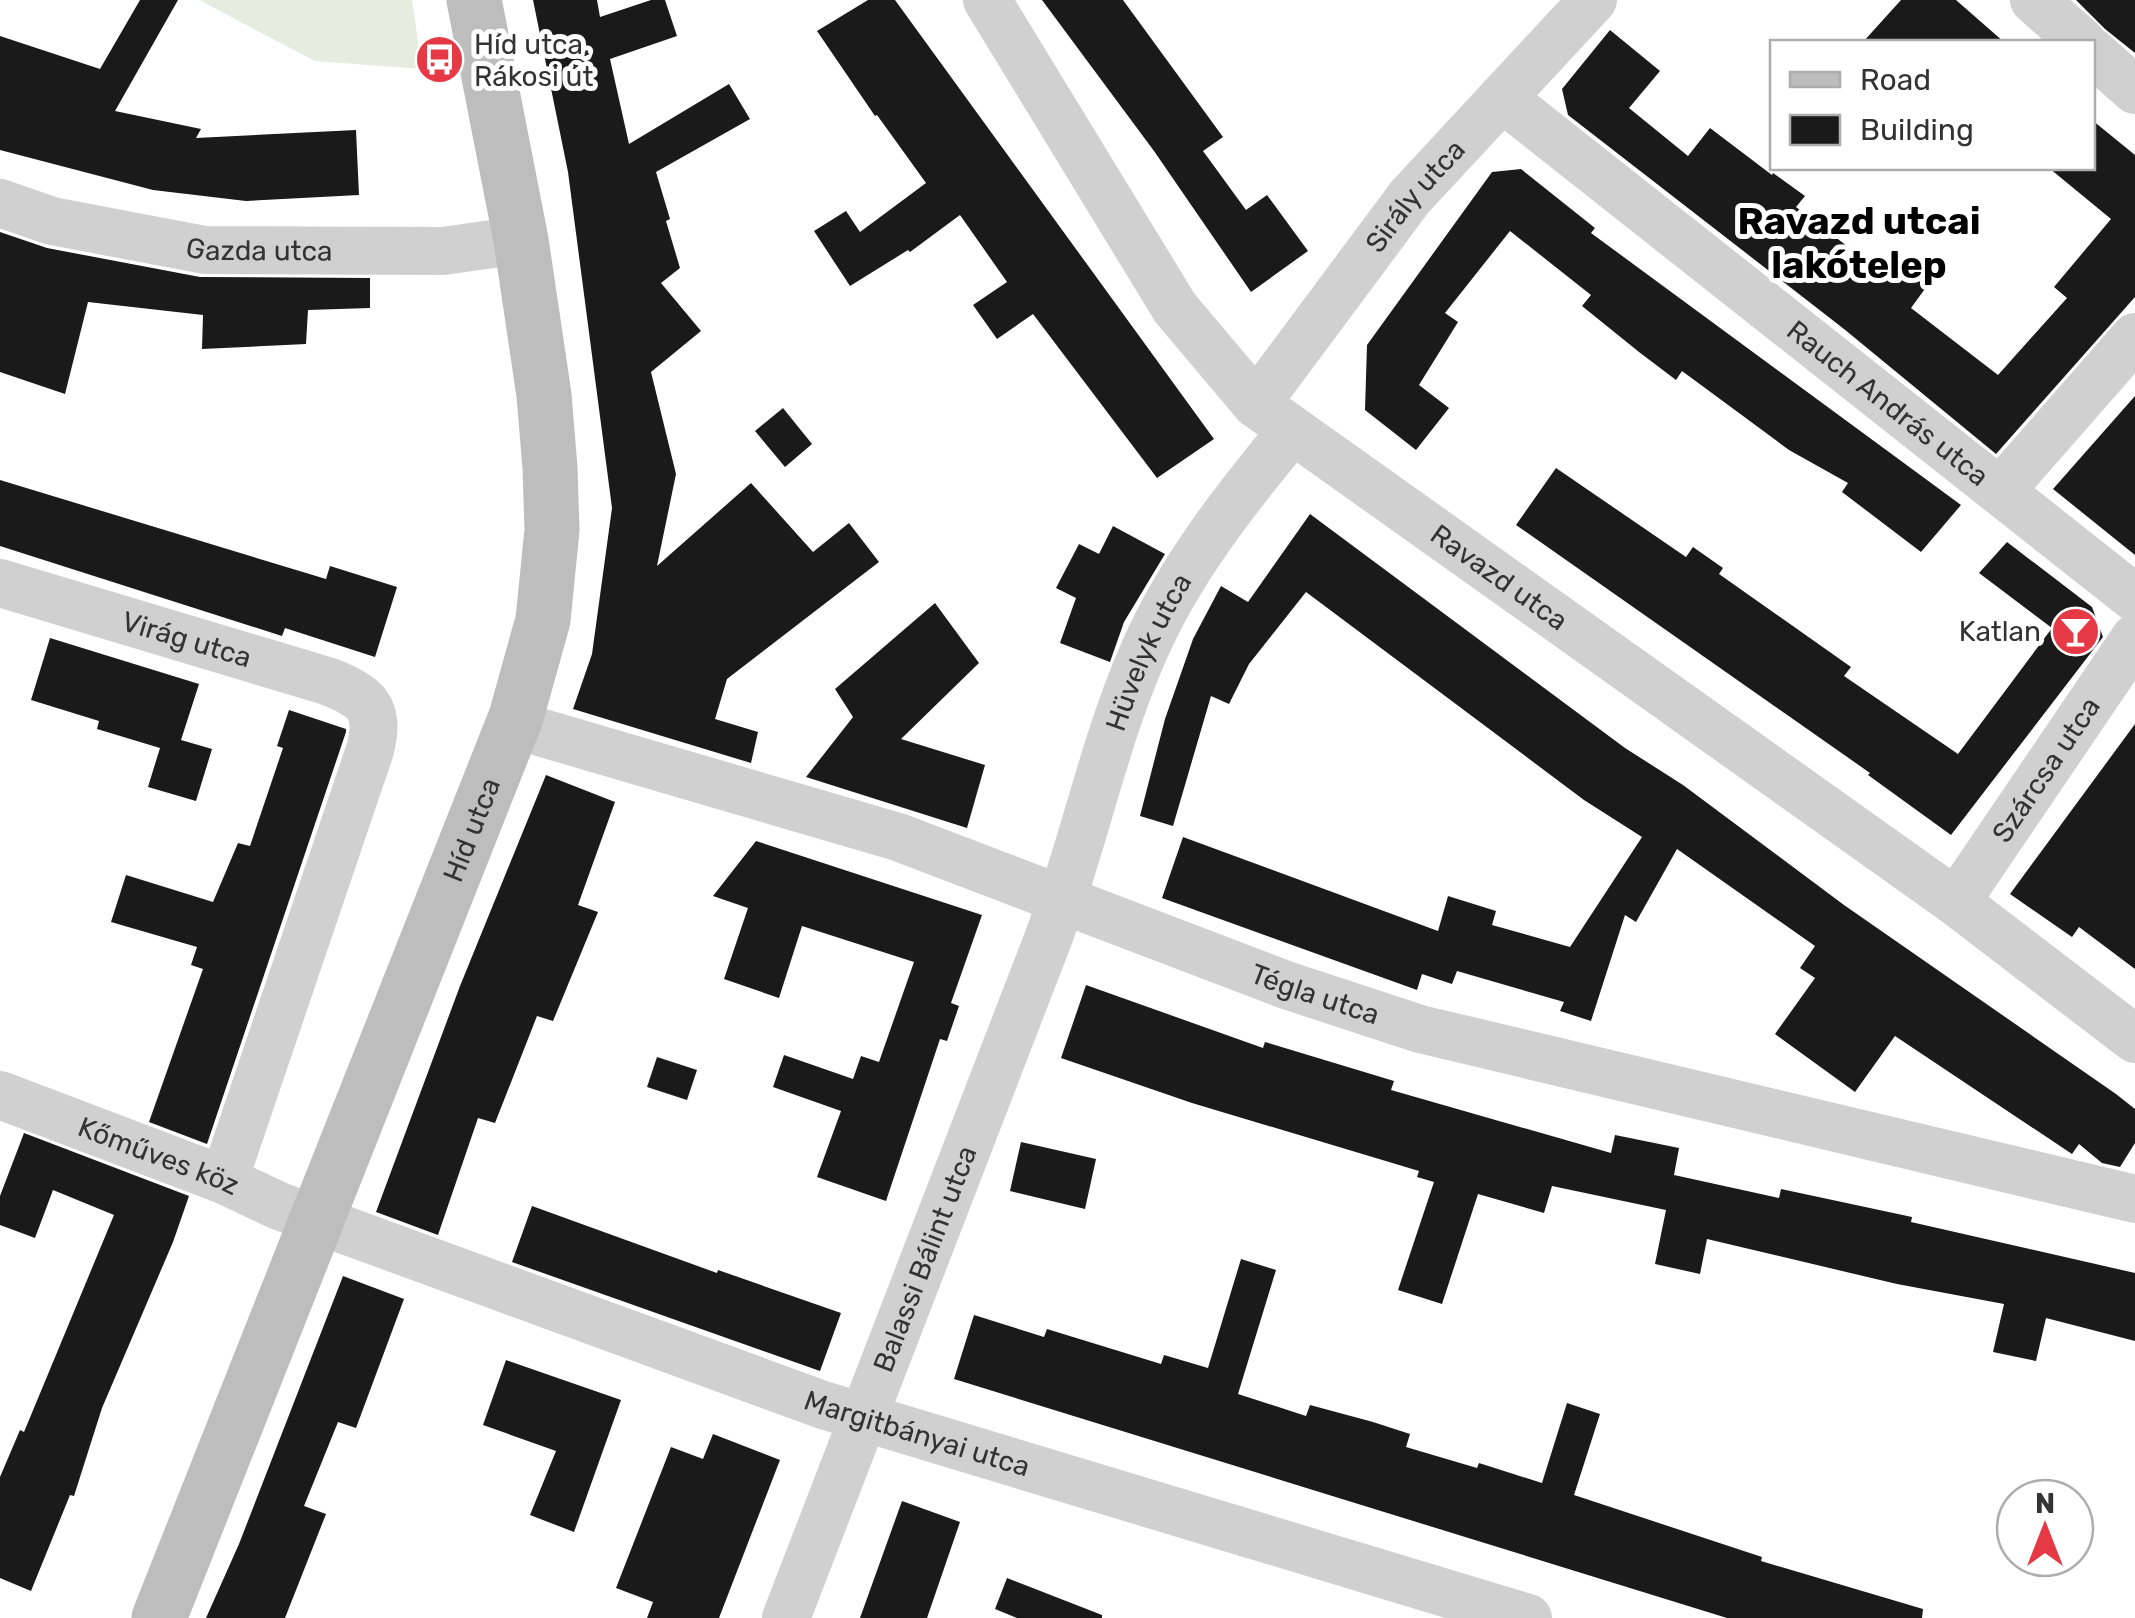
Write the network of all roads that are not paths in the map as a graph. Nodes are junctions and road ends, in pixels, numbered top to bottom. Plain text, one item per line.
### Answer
1 (474, 0) edge
2 (988, 0) edge
3 (1593, 0) edge
4 (2034, 0) edge
5 (2080, 40) edge
6 (2095, 55) edge
7 (2135, 90) edge
8 (1502, 98) junction
9 (0, 203) edge
10 (522, 240) junction
11 (2135, 337) edge
12 (1273, 418) junction
13 (2000, 490) junction
14 (0, 583) edge
15 (2135, 598) edge
16 (2135, 638) edge
17 (512, 724) junction
18 (1063, 899) junction
19 (1956, 902) junction
20 (2135, 1038) edge
21 (0, 1095) edge
22 (224, 1180) junction
23 (2135, 1199) edge
24 (314, 1219) junction
25 (864, 1417) junction
26 (1497, 1613) edge
27 (159, 1618) edge
28 (786, 1618) edge

1 - 10 street, Híd utca
2 - 12 street, Ravazd utca
3 - 8 street, Sirály utca
4 - 5 street
6 - 7 street
8 - 12 street, Sirály utca
8 - 13 street, Rauch András utca
9 - 10 street, Gazda utca
10 - 17 street, Híd utca
11 - 13 street
12 - 18 street, Hüvelyk utca
12 - 19 street, Ravazd utca
13 - 15 street, Rauch András utca
14 - 22 street, Virág utca
16 - 19 street, Szárcsa utca
17 - 18 street, Tégla utca
17 - 24 street, Híd utca
18 - 23 street, Tégla utca
18 - 25 street, Balassi Bálint utca
19 - 20 street, Ravazd utca
21 - 22 street, Kőműves köz
22 - 24 street, Kőműves köz
24 - 25 street, Margitbányai utca
24 - 27 street, Híd utca
25 - 26 street, Margitbányai utca
25 - 28 street, Balassi Bálint utca

